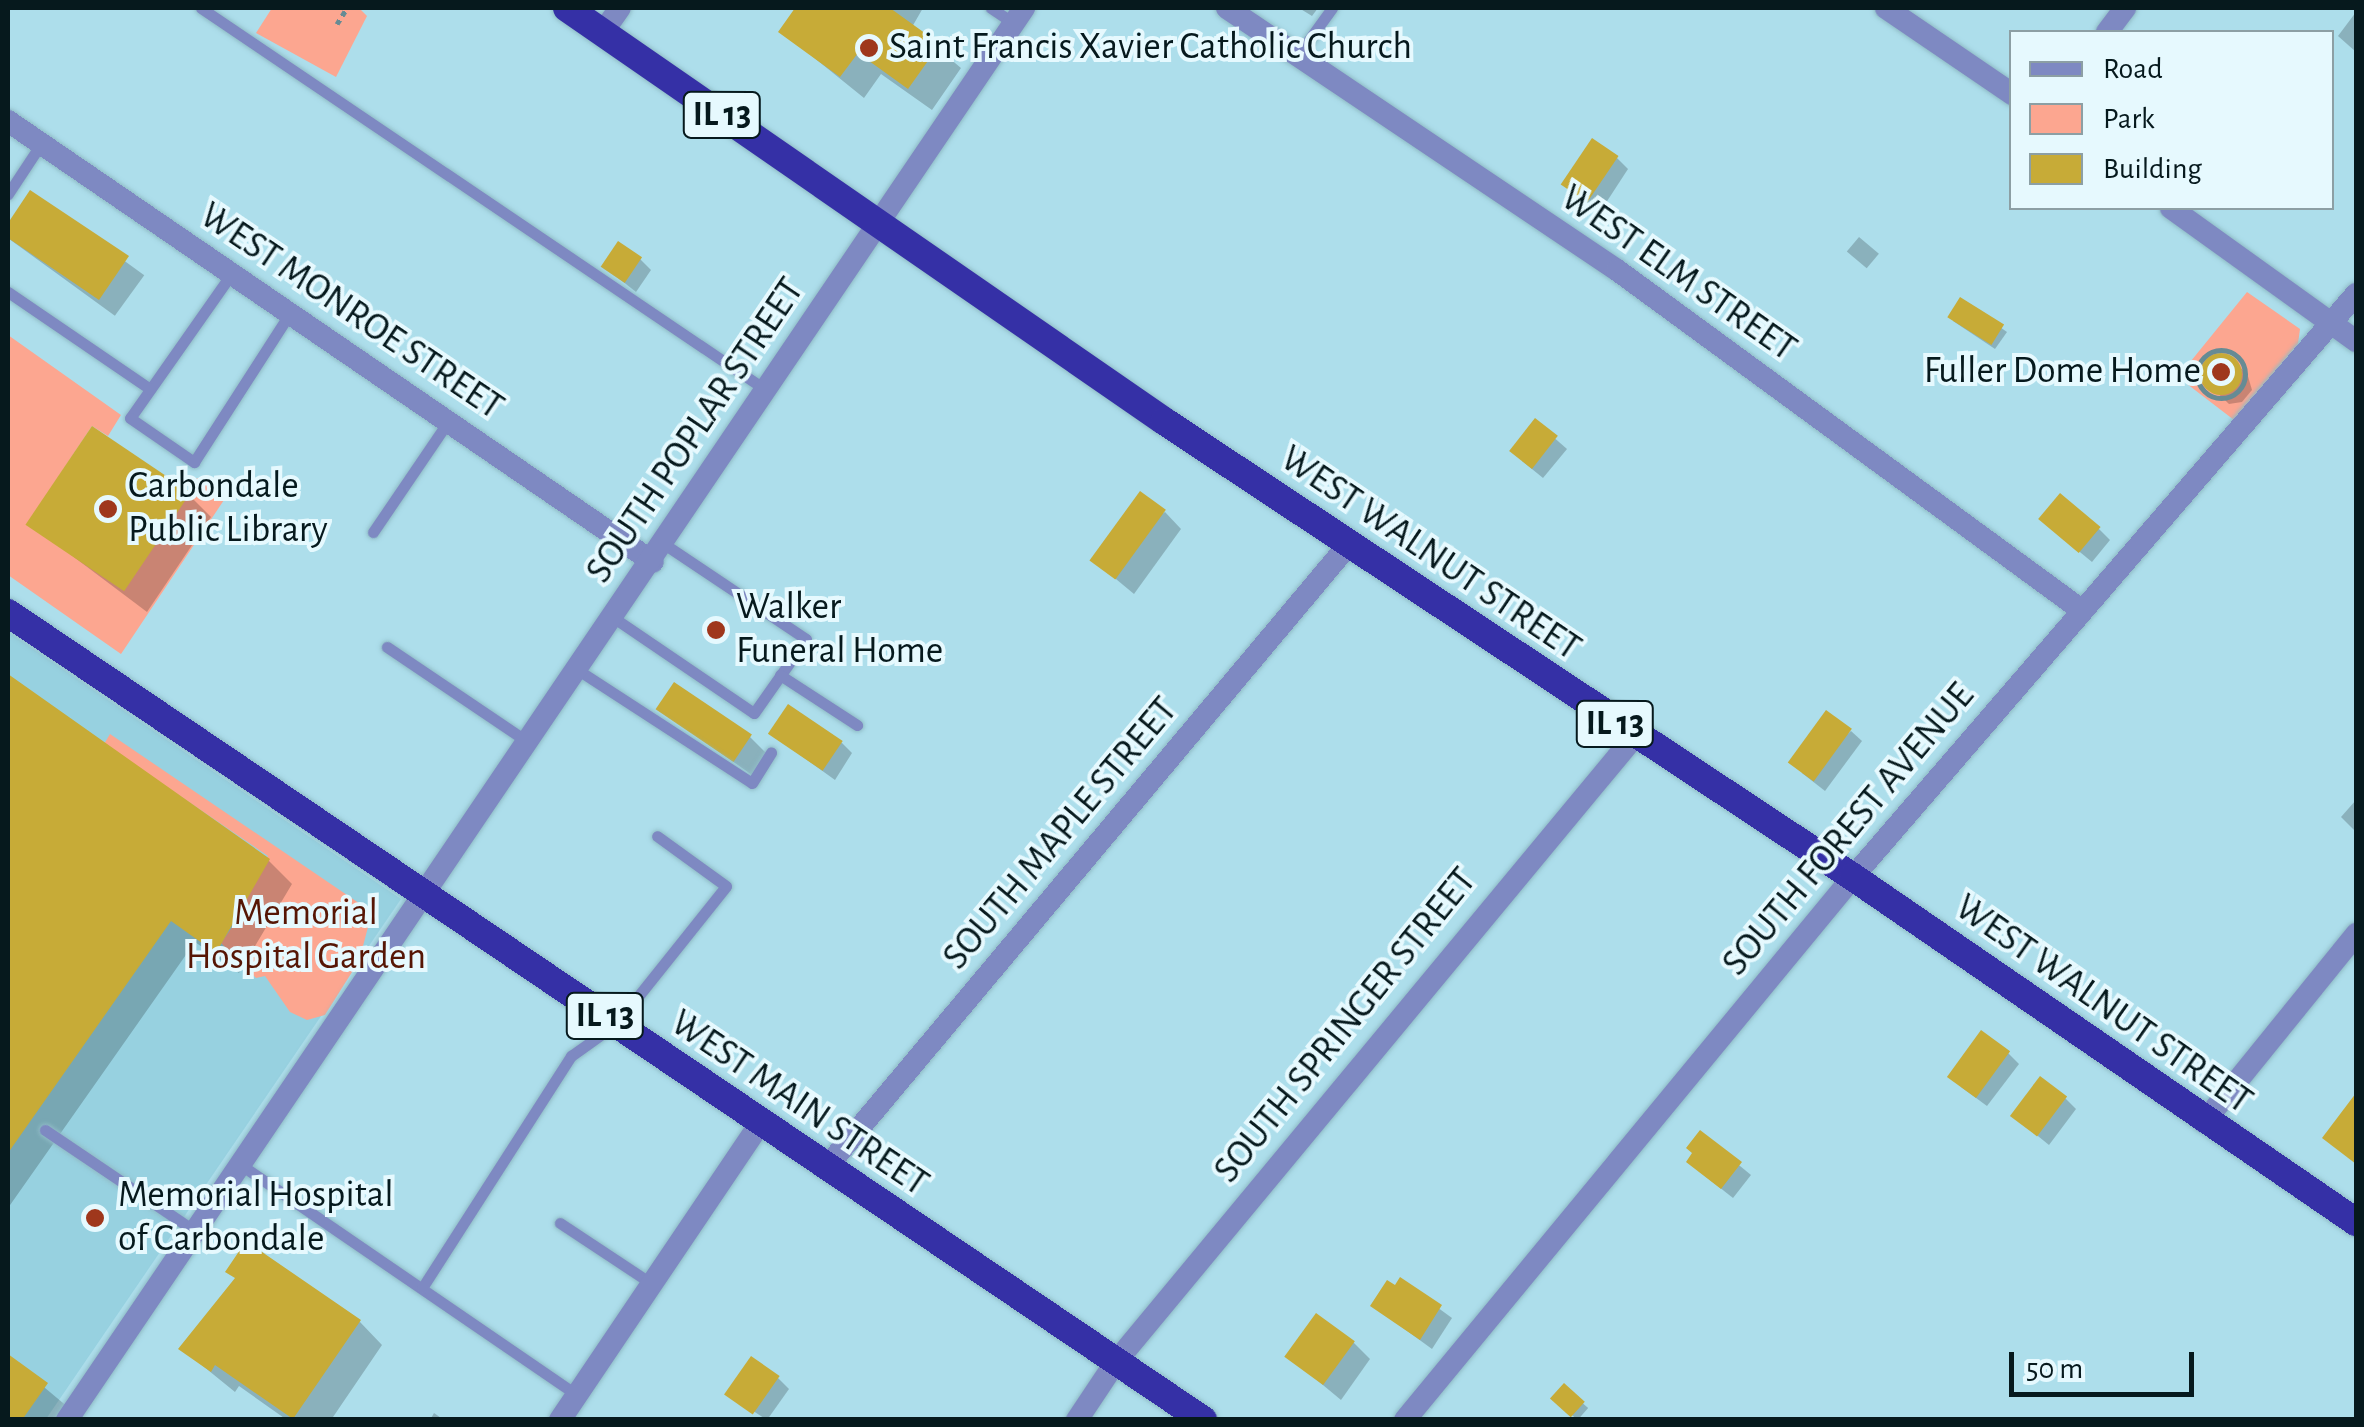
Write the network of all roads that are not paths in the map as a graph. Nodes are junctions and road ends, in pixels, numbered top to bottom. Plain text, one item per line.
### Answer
1 (200, 8) edge
2 (567, 8) edge
3 (620, 8) edge
4 (991, 8) edge
5 (1227, 8) edge
6 (1332, 8) edge
7 (1886, 8) edge
8 (2125, 8) edge
9 (1019, 15) edge
10 (2109, 30) edge
11 (603, 32) junction
12 (1298, 55) junction
13 (2009, 92) edge
14 (8, 121) edge
15 (41, 144) junction
16 (8, 194) edge
17 (2173, 210) edge
18 (876, 222) junction
19 (232, 273) junction
20 (8, 292) edge
21 (2356, 294) edge
22 (290, 312) junction
23 (2334, 324) junction
24 (2356, 341) edge
25 (150, 389) junction
26 (766, 390) junction
27 (448, 420) junction
28 (373, 532) dead end
29 (1349, 544) junction
30 (658, 553) junction
31 (2080, 609) junction
32 (8, 613) edge
33 (614, 618) junction
34 (387, 647) dead end
35 (578, 670) junction
36 (780, 675) junction
37 (857, 725) dead end
38 (1634, 736) junction
39 (528, 742) junction
40 (771, 752) dead end
41 (657, 836) dead end
42 (1853, 877) junction
43 (425, 892) junction
44 (2356, 934) edge
45 (616, 1024) junction
46 (2204, 1122) junction
47 (760, 1124) junction
48 (45, 1130) dead end
49 (240, 1165) junction
50 (826, 1168) junction
51 (2355, 1217) edge
52 (560, 1223) dead end
53 (196, 1232) junction
54 (652, 1284) junction
55 (422, 1288) junction
56 (1115, 1363) junction
57 (577, 1394) junction
58 (67, 1420) edge
59 (560, 1420) edge
60 (1077, 1420) edge
61 (1202, 1420) edge
62 (1405, 1420) edge

1 - 26 lane
2 - 11 highway, WEST WALNUT STREET / IL 13
3 - 11 street
4 - 9 lane
5 - 12 street, WEST ELM STREET
6 - 12 lane
7 - 13 street
8 - 10 street
9 - 18 street, SOUTH POPLAR STREET
11 - 18 highway, WEST WALNUT STREET / IL 13
12 - 31 street, WEST ELM STREET
14 - 15 street, WEST MONROE STREET
15 - 16 lane
15 - 19 street, WEST MONROE STREET
17 - 23 street
18 - 26 street, SOUTH POPLAR STREET
18 - 29 highway, WEST WALNUT STREET / IL 13
19 - 22 street, WEST MONROE STREET
19 - 25 lane
20 - 25 lane
21 - 23 street, SOUTH FOREST AVENUE
22 - 25 lane
22 - 27 street, WEST MONROE STREET
23 - 24 street
23 - 31 street, SOUTH FOREST AVENUE
26 - 30 street, SOUTH POPLAR STREET
27 - 28 lane
27 - 30 street, WEST MONROE STREET
29 - 38 highway, WEST WALNUT STREET / IL 13
29 - 50 street, SOUTH MAPLE STREET
30 - 33 street, SOUTH POPLAR STREET
30 - 36 lane
31 - 42 street, SOUTH FOREST AVENUE
32 - 43 highway, WEST MAIN STREET / IL 13
33 - 35 street, SOUTH POPLAR STREET
33 - 36 lane
34 - 39 lane
35 - 39 street, SOUTH POPLAR STREET
35 - 40 lane
36 - 37 lane
38 - 42 highway, WEST WALNUT STREET / IL 13
38 - 56 street, SOUTH SPRINGER STREET
39 - 43 street, SOUTH POPLAR STREET
41 - 45 lane
42 - 46 highway, WEST WALNUT STREET / IL 13
42 - 62 street, SOUTH FOREST AVENUE
43 - 45 highway, WEST MAIN STREET / IL 13
43 - 49 street, SOUTH POPLAR STREET
44 - 46 street
45 - 47 highway, WEST MAIN STREET / IL 13
45 - 55 lane
46 - 51 highway, WEST WALNUT STREET / IL 13
47 - 50 highway, WEST MAIN STREET / IL 13
47 - 54 street
48 - 53 lane
49 - 53 street, SOUTH POPLAR STREET
49 - 55 lane
50 - 56 highway, WEST MAIN STREET / IL 13
52 - 54 lane
53 - 58 street, SOUTH POPLAR STREET
54 - 57 street
55 - 57 lane
56 - 60 street, SOUTH SPRINGER STREET
56 - 61 highway, WEST MAIN STREET / IL 13
57 - 59 street

